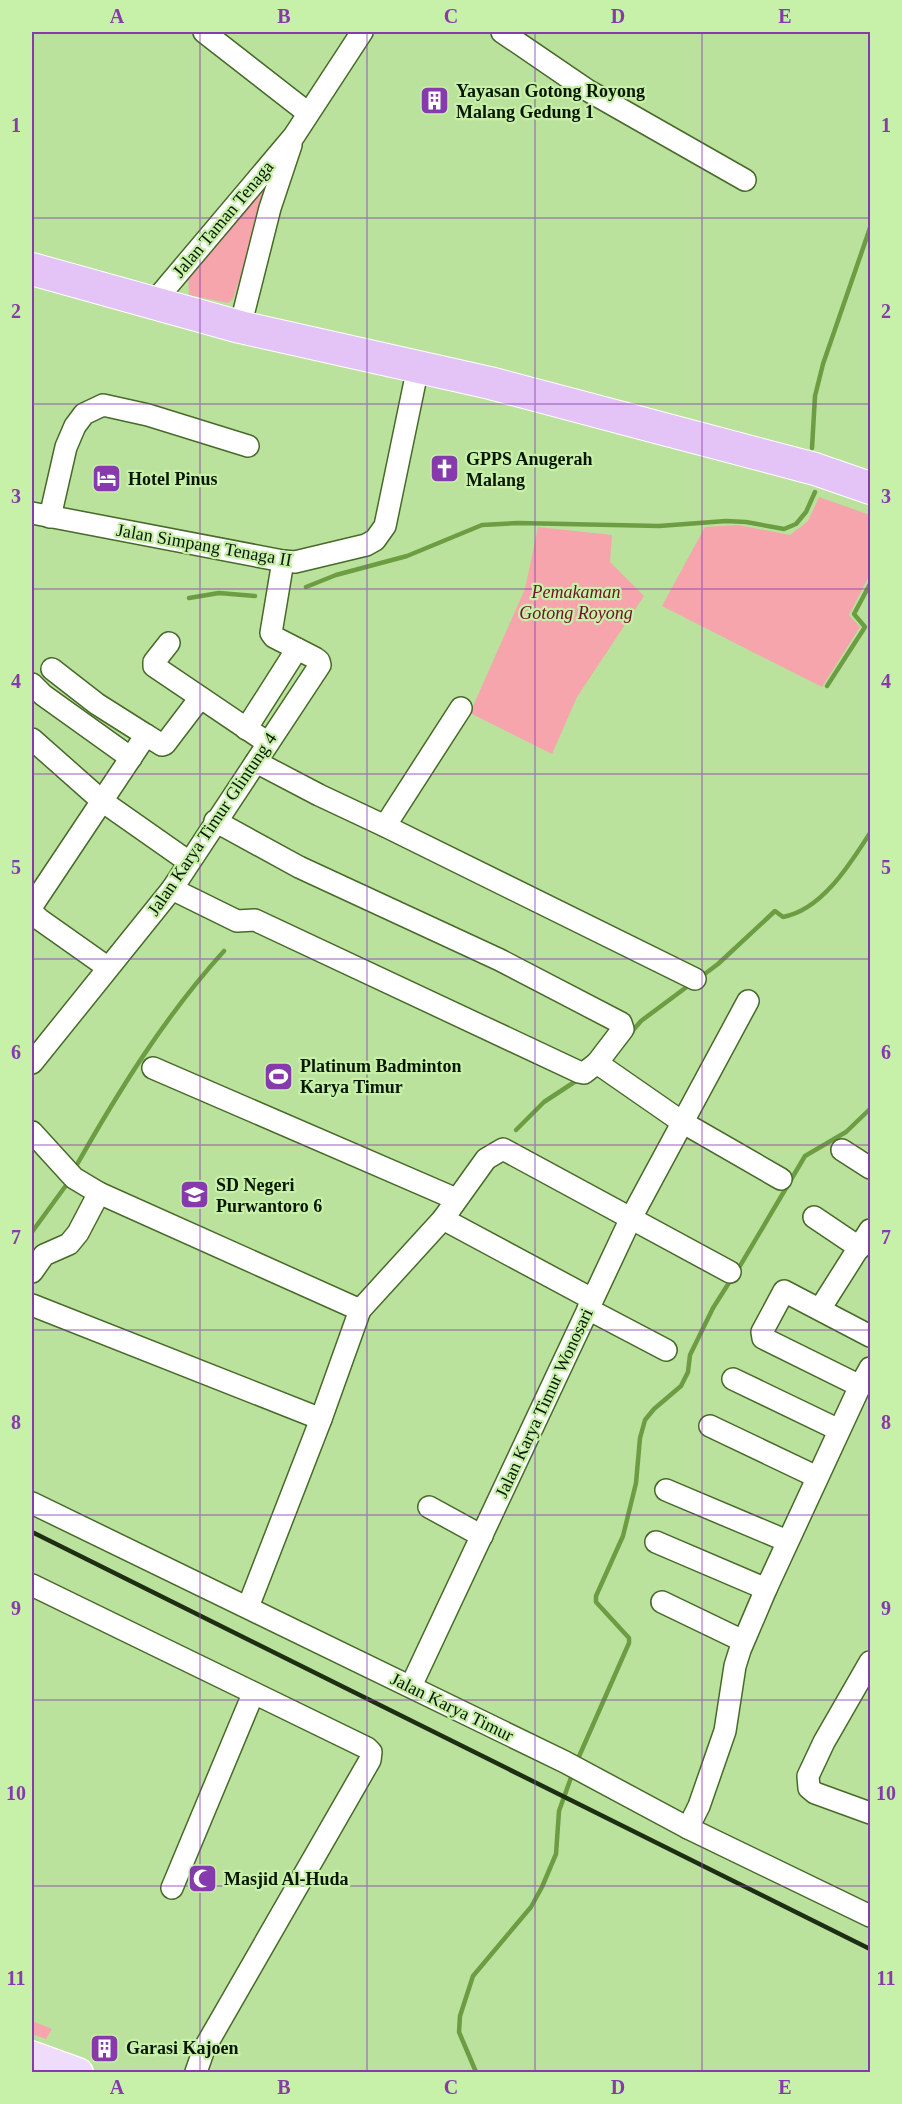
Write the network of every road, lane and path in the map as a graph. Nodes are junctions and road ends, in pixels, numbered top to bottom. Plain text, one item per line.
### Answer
1 (204, 32) edge
2 (362, 32) edge
3 (502, 32) edge
4 (308, 113) junction
5 (294, 136) junction
6 (746, 180) dead end
7 (32, 268) edge
8 (153, 302) junction
9 (240, 327) junction
10 (418, 367) junction
11 (248, 446) dead end
12 (870, 488) edge
13 (40, 515) edge
14 (284, 561) junction
15 (169, 643) dead end
16 (297, 649) junction
17 (52, 669) dead end
18 (32, 684) edge
19 (200, 698) junction
20 (461, 708) dead end
21 (246, 729) junction
22 (146, 735) junction
23 (32, 739) edge
24 (268, 743) junction
25 (132, 758) junction
26 (256, 762) junction
27 (102, 801) junction
28 (215, 821) junction
29 (385, 826) junction
30 (189, 862) junction
31 (172, 889) junction
32 (32, 906) edge
33 (32, 912) edge
34 (107, 968) junction
35 (695, 979) dead end
36 (748, 1001) dead end
37 (32, 1063) edge
38 (597, 1063) junction
39 (153, 1068) dead end
40 (682, 1122) junction
41 (32, 1132) edge
42 (842, 1150) dead end
43 (870, 1168) edge
44 (781, 1179) dead end
45 (99, 1193) junction
46 (456, 1199) junction
47 (814, 1217) dead end
48 (631, 1218) junction
49 (442, 1219) junction
50 (865, 1239) edge
51 (32, 1272) edge
52 (730, 1272) dead end
53 (590, 1304) junction
54 (32, 1305) edge
55 (820, 1309) junction
56 (360, 1310) junction
57 (870, 1336) edge
58 (666, 1350) dead end
59 (870, 1368) edge
60 (733, 1379) dead end
61 (860, 1386) junction
62 (321, 1419) junction
63 (710, 1426) dead end
64 (839, 1430) junction
65 (817, 1477) junction
66 (666, 1490) dead end
67 (32, 1503) edge
68 (429, 1506) dead end
69 (482, 1536) junction
70 (656, 1542) dead end
71 (787, 1542) junction
72 (32, 1584) edge
73 (766, 1588) junction
74 (662, 1602) dead end
75 (248, 1607) junction
76 (743, 1641) junction
77 (870, 1662) edge
78 (411, 1686) junction
79 (253, 1694) junction
80 (870, 1813) edge
81 (688, 1828) junction
82 (172, 1888) dead end
83 (870, 1916) edge
84 (32, 2055) edge
85 (79, 2073) edge
86 (196, 2073) edge

1 - 4 street
2 - 4 street, Jalan Taman Tenaga
3 - 6 street
4 - 5 street, Jalan Taman Tenaga
5 - 8 street, Jalan Taman Tenaga
5 - 9 street, Jalan Taman Tenaga
7 - 8 highway
8 - 9 highway
9 - 10 highway
10 - 12 highway
10 - 14 street, Jalan Simpang Tenaga II
11 - 13 street
13 - 14 street, Jalan Simpang Tenaga II
14 - 16 street
15 - 19 street
16 - 21 street
16 - 24 street, Jalan Karya Timur Glintung 4
17 - 22 street
18 - 25 street
19 - 21 street
19 - 22 street
20 - 29 street
21 - 24 street
22 - 25 street
23 - 27 street
24 - 26 street, Jalan Karya Timur Glintung 4
25 - 27 street
26 - 28 street, Jalan Karya Timur Glintung 4
26 - 29 street
27 - 30 street
27 - 32 street
28 - 30 street, Jalan Karya Timur Glintung 4
28 - 38 street
29 - 35 street
30 - 31 street, Jalan Karya Timur Glintung 4
31 - 34 street, Jalan Karya Timur Glintung 4
31 - 38 street
33 - 34 street
34 - 37 street, Jalan Karya Timur Glintung 4
36 - 40 street, Jalan Karya Timur Wonosari
38 - 40 street
39 - 46 street
40 - 44 street
40 - 48 street, Jalan Karya Timur Wonosari
41 - 45 street
42 - 43 street
45 - 51 street
45 - 56 street
46 - 48 street
46 - 49 street
47 - 50 street
48 - 52 street
48 - 53 street, Jalan Karya Timur Wonosari
49 - 53 street
49 - 56 street
50 - 55 street
53 - 58 street
53 - 69 street, Jalan Karya Timur Wonosari
54 - 62 street
55 - 57 street
55 - 61 street
56 - 62 street
59 - 61 street
60 - 64 street
61 - 64 street
62 - 75 street
63 - 65 street
64 - 65 street
65 - 71 street
66 - 71 street
67 - 75 street, Jalan Karya Timur
68 - 69 street
69 - 78 street, Jalan Karya Timur Wonosari
70 - 73 street
71 - 73 street
72 - 79 street
73 - 76 street
74 - 76 street
75 - 78 street, Jalan Karya Timur
76 - 81 street
77 - 80 street
78 - 81 street, Jalan Karya Timur
79 - 82 street
79 - 86 street
81 - 83 street, Jalan Karya Timur
84 - 85 main road

